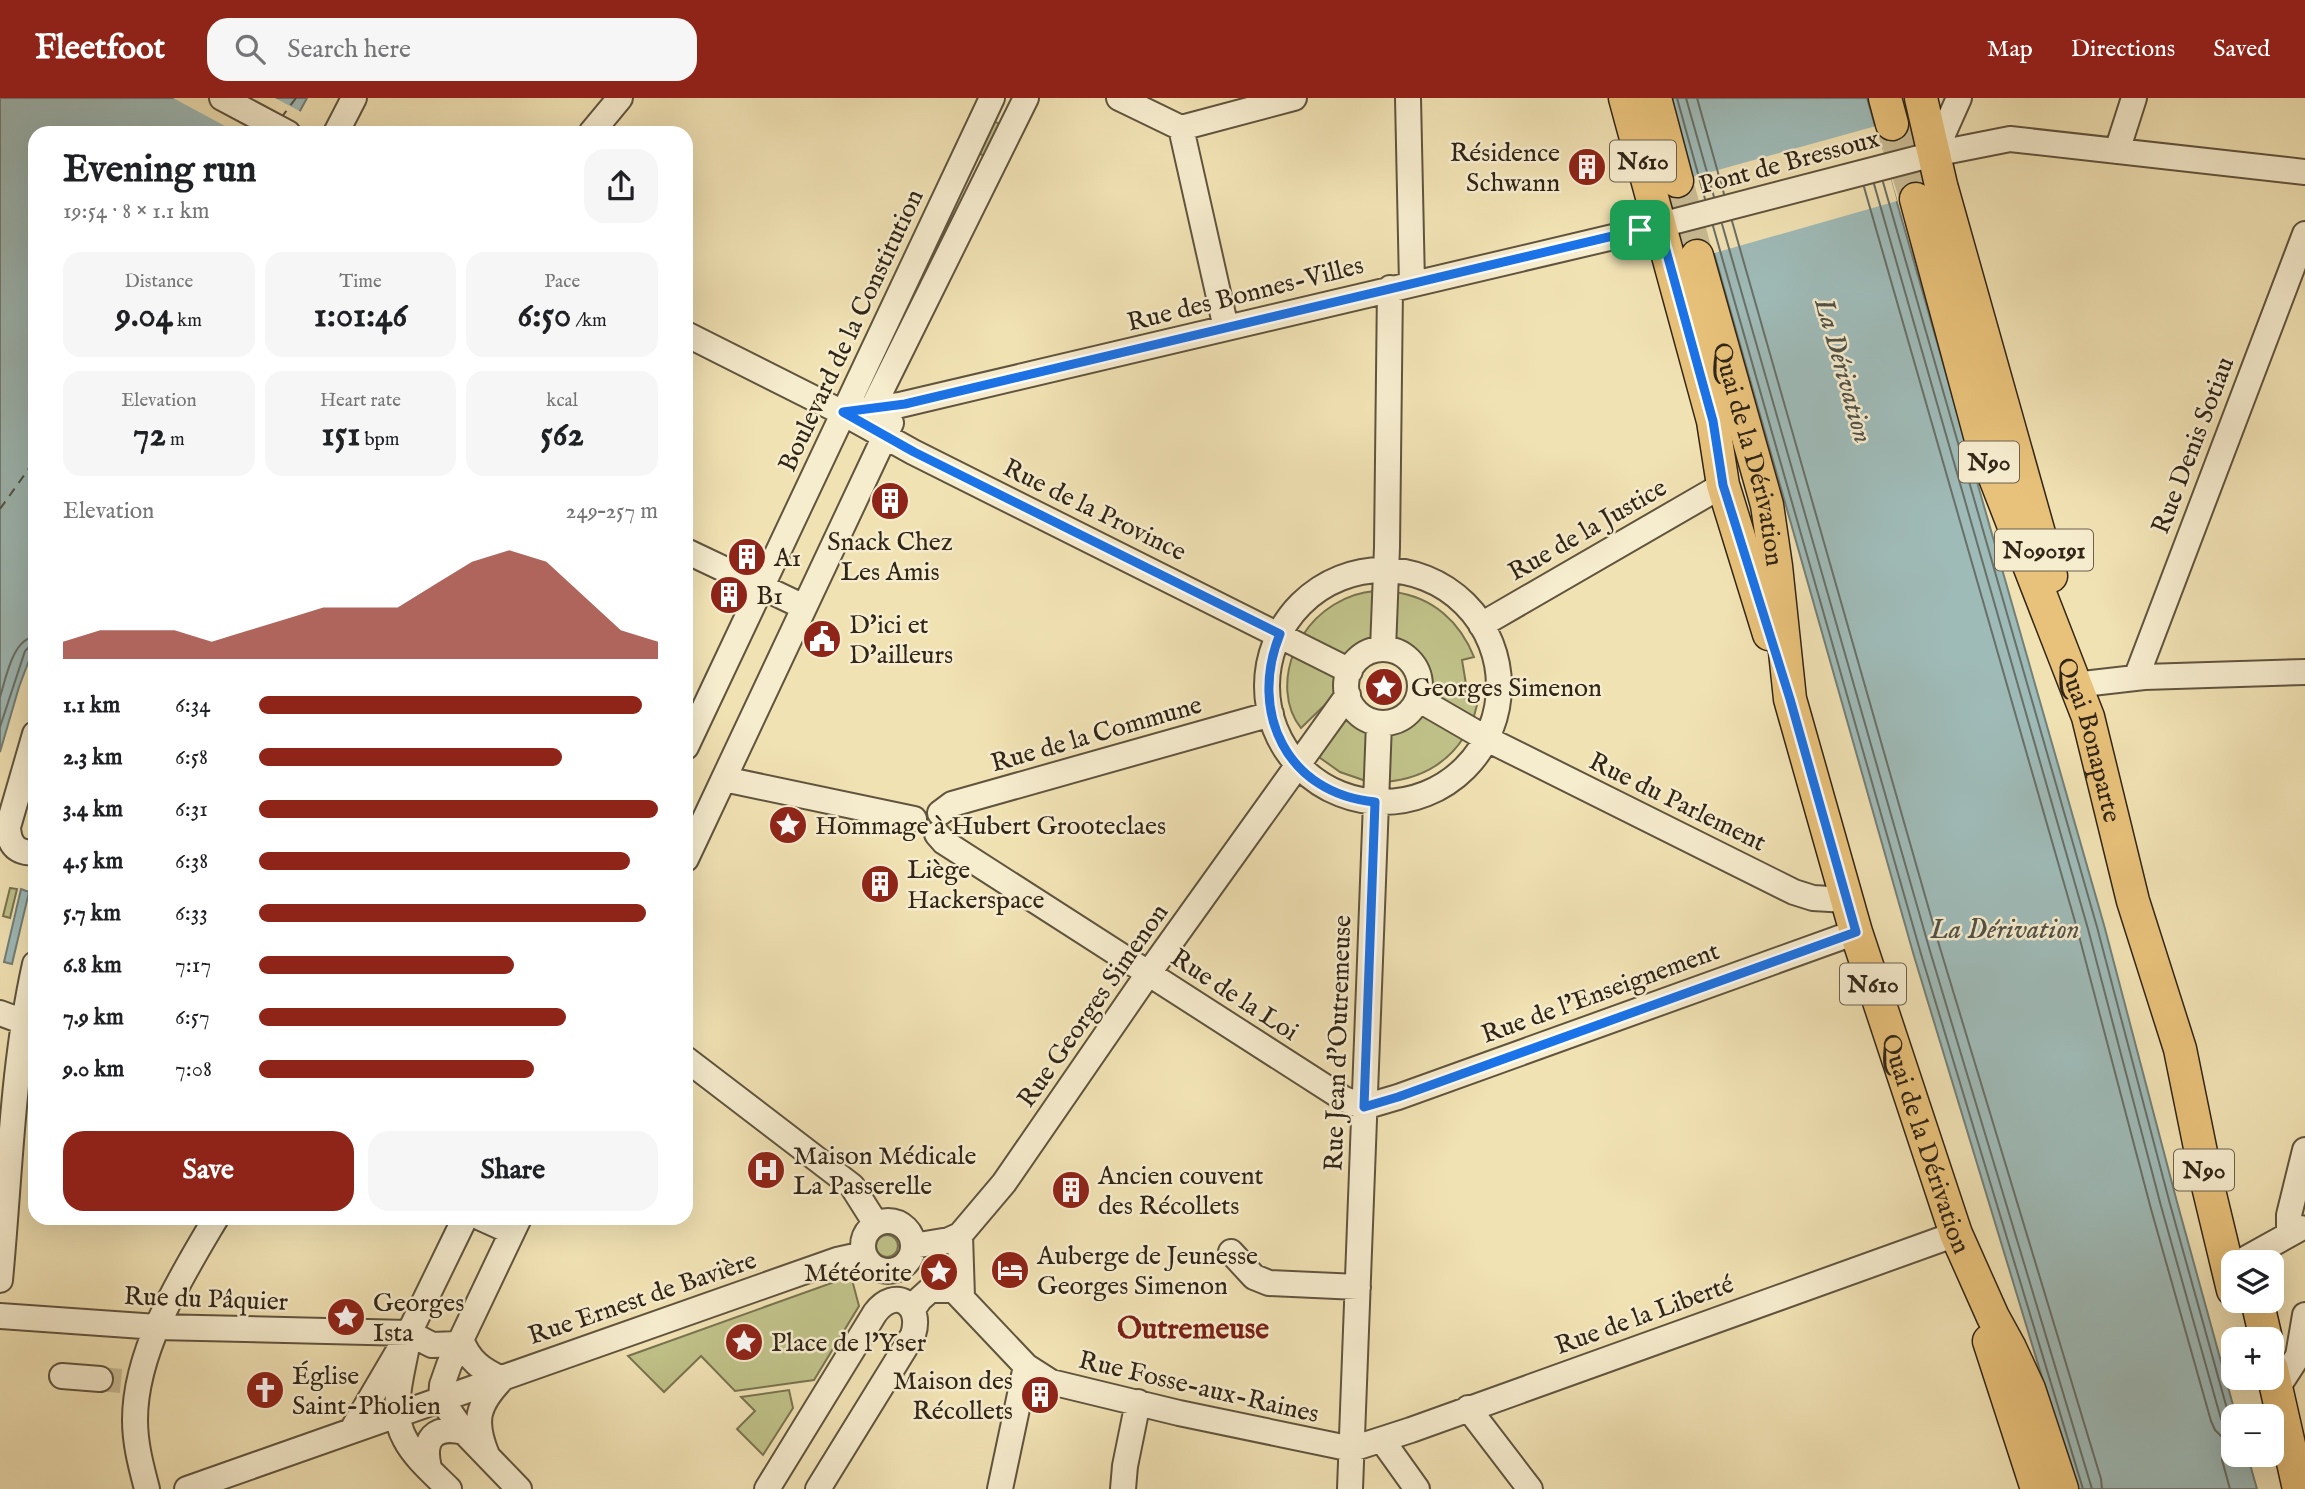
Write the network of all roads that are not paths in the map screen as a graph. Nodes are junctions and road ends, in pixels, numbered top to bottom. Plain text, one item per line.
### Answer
1 (222, 98) edge
2 (354, 98) edge
3 (620, 98) edge
4 (992, 98) edge
5 (1026, 98) edge
6 (1119, 98) edge
7 (1294, 98) edge
8 (1408, 98) edge
9 (1625, 98) edge
10 (1655, 98) edge
11 (1920, 98) edge
12 (1959, 98) edge
13 (2134, 98) edge
14 (275, 126) edge
15 (339, 126) edge
16 (597, 126) edge
17 (1181, 128) junction
18 (2117, 151) junction
19 (1934, 154) junction
20 (2305, 172) edge
21 (1677, 181) tunnel mouth
22 (1916, 199) tunnel mouth
23 (1650, 228) junction
24 (2305, 234) edge
25 (1697, 256) tunnel mouth
26 (1401, 286) junction
27 (1226, 328) junction
28 (693, 337) edge
29 (900, 405) junction
30 (872, 409) junction
31 (843, 412) junction
32 (885, 436) junction
33 (1723, 485) junction
34 (693, 554) edge
35 (1386, 571) junction
36 (761, 587) junction
37 (804, 607) junction
38 (1481, 625) junction
39 (1280, 634) junction
40 (1383, 649) junction
41 (2305, 672) edge
42 (2136, 678) junction
43 (1349, 683) junction
44 (2082, 684) junction
45 (1418, 699) junction
46 (1790, 699) junction
47 (1271, 714) junction
48 (2088, 717) junction
49 (1379, 723) junction
50 (693, 732) edge
51 (1487, 739) junction
52 (28, 758) edge
53 (1298, 765) junction
54 (724, 779) junction
55 (1375, 802) junction
56 (938, 824) junction
57 (693, 844) edge
58 (28, 853) edge
59 (1847, 900) junction
60 (1856, 932) junction
61 (1148, 974) junction
62 (0, 1013) edge
63 (28, 1023) edge
64 (2180, 1049) junction
65 (28, 1060) edge
66 (693, 1064) edge
67 (1364, 1107) junction
68 (24, 1132) edge
69 (2305, 1150) edge
70 (876, 1224) junction
71 (212, 1225) edge
72 (462, 1225) edge
73 (515, 1225) edge
74 (2297, 1230) edge
75 (1956, 1234) junction
76 (960, 1236) junction
77 (913, 1246) junction
78 (2223, 1250) edge
79 (2244, 1250) edge
80 (2264, 1250) edge
81 (1231, 1252) dead end
82 (864, 1254) junction
83 (1969, 1265) junction
84 (890, 1271) junction
85 (0, 1280) edge
86 (1358, 1287) junction
87 (962, 1297) junction
88 (903, 1304) junction
89 (2305, 1315) edge
90 (0, 1316) edge
91 (157, 1327) junction
92 (409, 1334) junction
93 (460, 1342) junction
94 (1026, 1366) junction
95 (2284, 1370) edge
96 (62, 1376) dead end
97 (502, 1379) junction
98 (120, 1382) junction
99 (2267, 1390) edge
100 (441, 1399) junction
101 (1139, 1402) junction
102 (1468, 1408) junction
103 (398, 1413) junction
104 (352, 1430) junction
105 (464, 1432) junction
106 (1382, 1440) junction
107 (1352, 1449) junction
108 (487, 1455) junction
109 (2275, 1467) edge
110 (429, 1468) junction
111 (147, 1489) edge
112 (187, 1489) edge
113 (449, 1489) edge
114 (519, 1489) edge
115 (766, 1489) edge
116 (818, 1489) edge
117 (1000, 1489) edge
118 (1123, 1489) edge
119 (1350, 1489) edge
120 (1417, 1489) edge
121 (1530, 1489) edge
122 (2037, 1489) edge
123 (2062, 1489) edge
124 (2279, 1489) edge
125 (2298, 1489) edge

1 - 14 street
2 - 15 street
3 - 16 street
4 - 31 street, Boulevard de la Constitution
5 - 30 street, Boulevard de la Constitution
6 - 17 street
7 - 17 street
8 - 26 street
9 - 23 main road, N610
10 - 21 main road, N610
11 - 19 main road
12 - 19 street
13 - 18 street
17 - 27 street
18 - 19 street, Pont de Bressoux
18 - 20 street, Pont de Bressoux
19 - 23 street, Pont de Bressoux
19 - 44 main road, N090191
22 - 48 main road, Quai Bonaparte / N90
23 - 26 street, Rue des Bonnes-Villes
23 - 33 main road, N610
24 - 42 street, Rue Denis Sotiau
25 - 46 main road, Quai de la Dérivation / N610
26 - 27 street, Rue des Bonnes-Villes
26 - 35 street
27 - 29 street, Rue des Bonnes-Villes
28 - 31 street, Rue de la Province
29 - 30 street, Rue des Bonnes-Villes
29 - 32 street
30 - 31 street, Rue des Bonnes-Villes
31 - 32 street, Rue de la Province
31 - 36 street, Boulevard de la Constitution
32 - 37 street
32 - 39 street, Rue de la Province
33 - 38 street, Rue de la Justice
33 - 46 main road, N610
34 - 36 street
35 - 38 street
35 - 39 street
35 - 40 street
36 - 37 street
36 - 50 street, Boulevard de la Constitution
37 - 54 street
38 - 51 street
39 - 43 street, Rue de la Province
39 - 47 street
40 - 43 street
40 - 45 street
41 - 42 street
42 - 44 street
43 - 49 street
43 - 53 street, Rue Georges Simenon
44 - 48 main road, N090191
45 - 49 street
45 - 51 street, Rue du Parlement
46 - 59 main road, Quai de la Dérivation / N610
47 - 53 street
47 - 56 street, Rue de la Commune
48 - 64 main road, Quai Bonaparte / N90
49 - 55 street, Rue Jean d'Outremeuse
51 - 55 street
51 - 59 street, Rue du Parlement
52 - 58 street
53 - 55 street
53 - 61 street, Rue Georges Simenon
54 - 56 street
54 - 57 street
55 - 67 street, Rue Jean d'Outremeuse
56 - 61 street, Rue de la Loi
59 - 60 main road, Quai de la Dérivation / N610
60 - 67 street, Rue de l'Enseignement
60 - 75 main road, Quai de la Dérivation / N610
61 - 67 street, Rue de la Loi
61 - 76 street, Rue Georges Simenon
62 - 63 street
64 - 78 main road, Quai Bonaparte / N90
64 - 79 main road
65 - 68 street
66 - 70 street
67 - 86 street, Rue Jean d'Outremeuse
68 - 85 street
69 - 74 street
70 - 77 street
70 - 82 street
71 - 91 street
72 - 92 street
73 - 93 street
74 - 80 street
75 - 83 main road, Quai de la Dérivation / N610
75 - 102 street, Rue de la Liberté
76 - 77 street
76 - 87 street
77 - 84 street
81 - 86 street
82 - 84 street
82 - 97 street, Rue Ernest de Bavière
83 - 122 main road, N610
83 - 123 main road, Quai de la Dérivation / N610
84 - 88 street
86 - 107 street, Rue Jean d'Outremeuse
87 - 88 street
87 - 94 street, Rue Fosse-aux-Raines
88 - 115 street
88 - 116 street
89 - 95 street
90 - 91 street, Rue du Pâquier
91 - 92 street, Rue du Pâquier
91 - 98 street
92 - 93 street
92 - 103 street
92 - 104 street
93 - 97 street
93 - 100 street
94 - 101 street, Rue Fosse-aux-Raines
94 - 117 street
96 - 98 street
97 - 100 street, Rue Ernest de Bavière
97 - 108 street
98 - 111 street
99 - 125 main road
100 - 103 street, Rue Ernest de Bavière
100 - 105 street
101 - 107 street, Rue Fosse-aux-Raines
101 - 118 street
102 - 106 street, Rue de la Liberté
102 - 121 street
103 - 104 street, Rue Ernest de Bavière
103 - 110 street
104 - 112 street, Rue Ernest de Bavière
105 - 108 street
105 - 110 street
106 - 107 street, Rue de la Liberté
106 - 120 street
107 - 119 street, Rue Jean d'Outremeuse
108 - 114 street
109 - 124 main road
110 - 113 street

